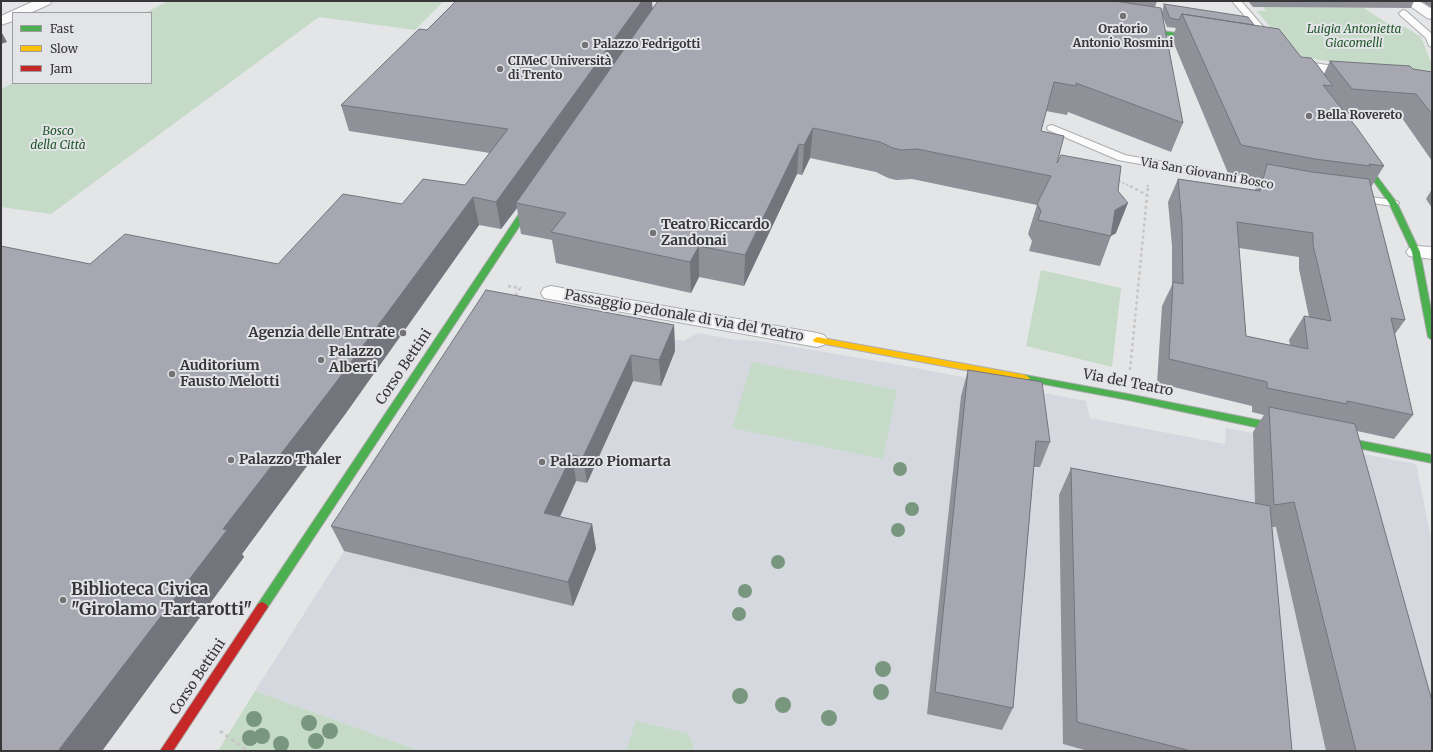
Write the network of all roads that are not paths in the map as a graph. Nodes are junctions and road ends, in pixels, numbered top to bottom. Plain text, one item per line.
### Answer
1 (45, 1) edge
2 (1236, 1) edge
3 (1407, 7) edge
4 (21, 12) edge
5 (1432, 15) edge
6 (12, 16) edge
7 (1, 21) edge
8 (1130, 28) edge
9 (1213, 40) edge
10 (1432, 44) edge
11 (1270, 45) edge
12 (1294, 66) edge
13 (1366, 76) edge
14 (1052, 128) dead end
15 (1352, 147) edge
16 (542, 186) edge
17 (1288, 188) edge
18 (1346, 197) edge
19 (1393, 203) junction
20 (1424, 253) edge
21 (551, 293) dead end
22 (1432, 337) edge
23 (817, 340) joint
24 (1300, 432) edge
25 (1323, 437) edge
26 (1432, 459) edge
27 (166, 751) edge

1 - 4 street
2 - 11 lane
3 - 5 street
3 - 10 lane
6 - 7 street
8 - 9 street
12 - 13 street
14 - 17 lane, Via San Giovanni Bosco
15 - 19 street
16 - 27 street, Corso Bettini
18 - 19 lane
19 - 20 street
20 - 22 street
21 - 23 street, Passaggio pedonale di via del Teatro
23 - 24 street, Via del Teatro
25 - 26 street

